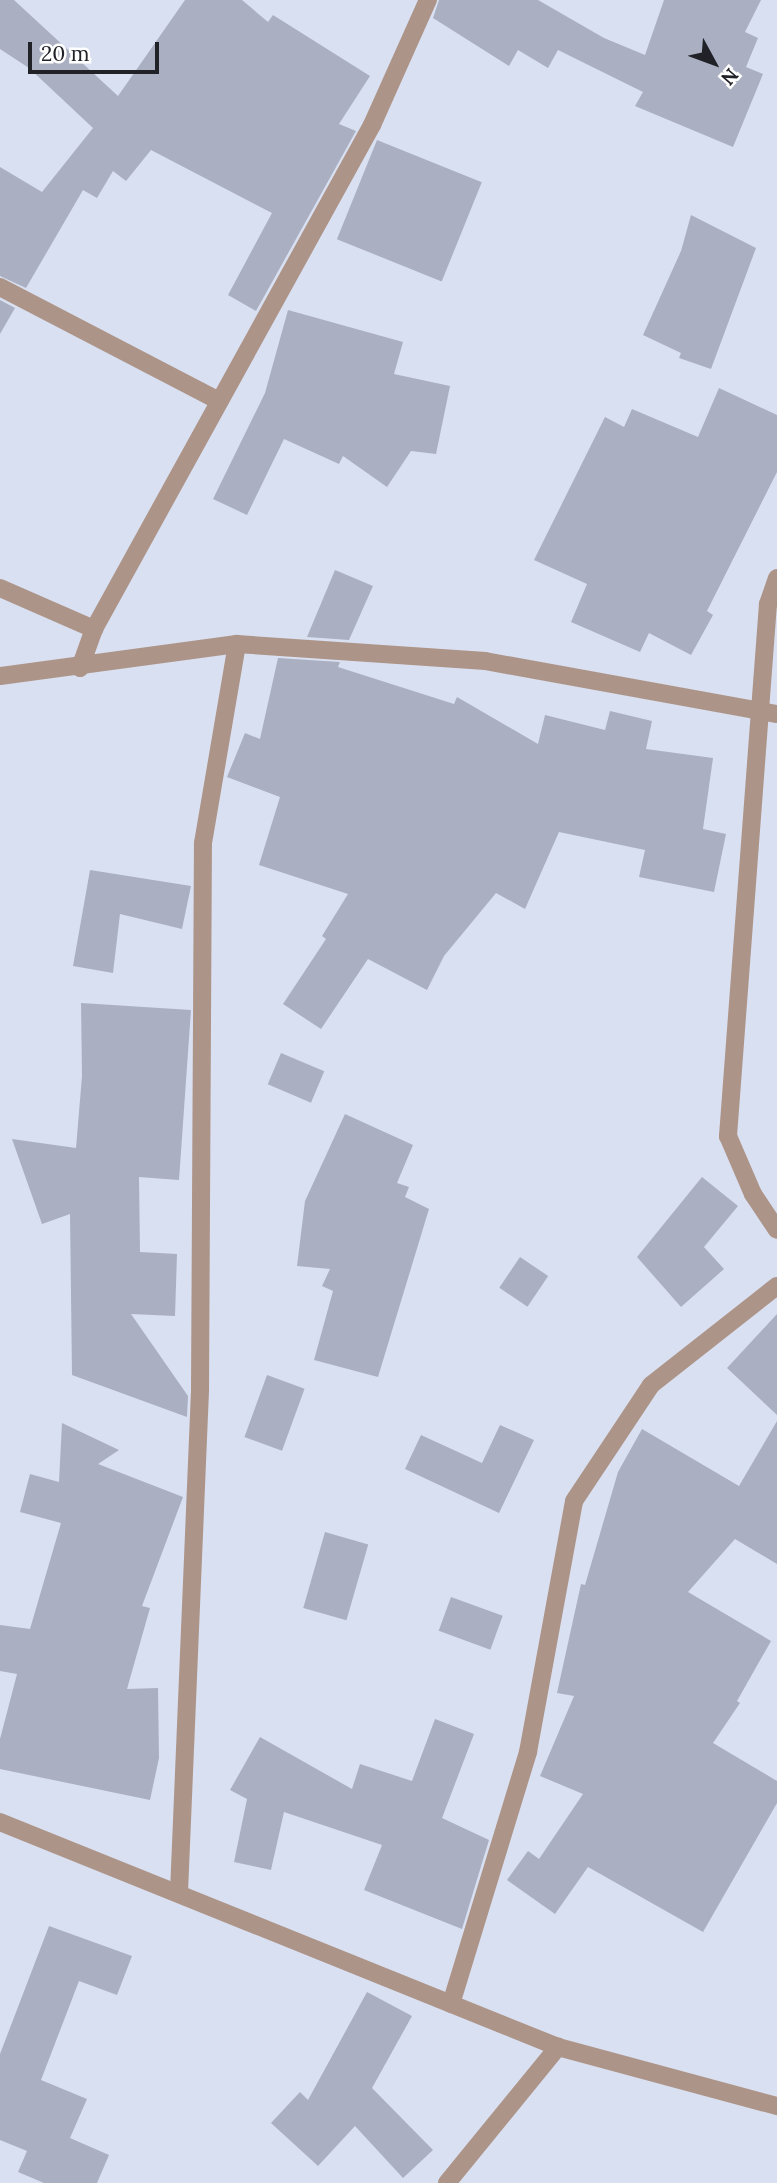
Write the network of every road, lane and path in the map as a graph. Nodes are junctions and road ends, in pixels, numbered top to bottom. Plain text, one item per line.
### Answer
1 (428, 0) edge
2 (0, 287) edge
3 (219, 401) junction
4 (777, 578) edge
5 (0, 588) edge
6 (94, 629) junction
7 (237, 644) junction
8 (80, 668) junction
9 (0, 676) edge
10 (768, 713) edge
11 (777, 1230) edge
12 (777, 1286) edge
13 (0, 1822) edge
14 (179, 1892) junction
15 (451, 2004) junction
16 (558, 2047) junction
17 (777, 2106) edge
18 (447, 2183) edge

1 - 3 street
2 - 3 street
3 - 6 street
4 - 10 street
5 - 6 street
6 - 8 street
7 - 8 street
7 - 10 street
7 - 14 street
8 - 9 street
10 - 11 street
12 - 15 street
13 - 14 street
14 - 15 street
15 - 16 street
16 - 17 street
16 - 18 street

